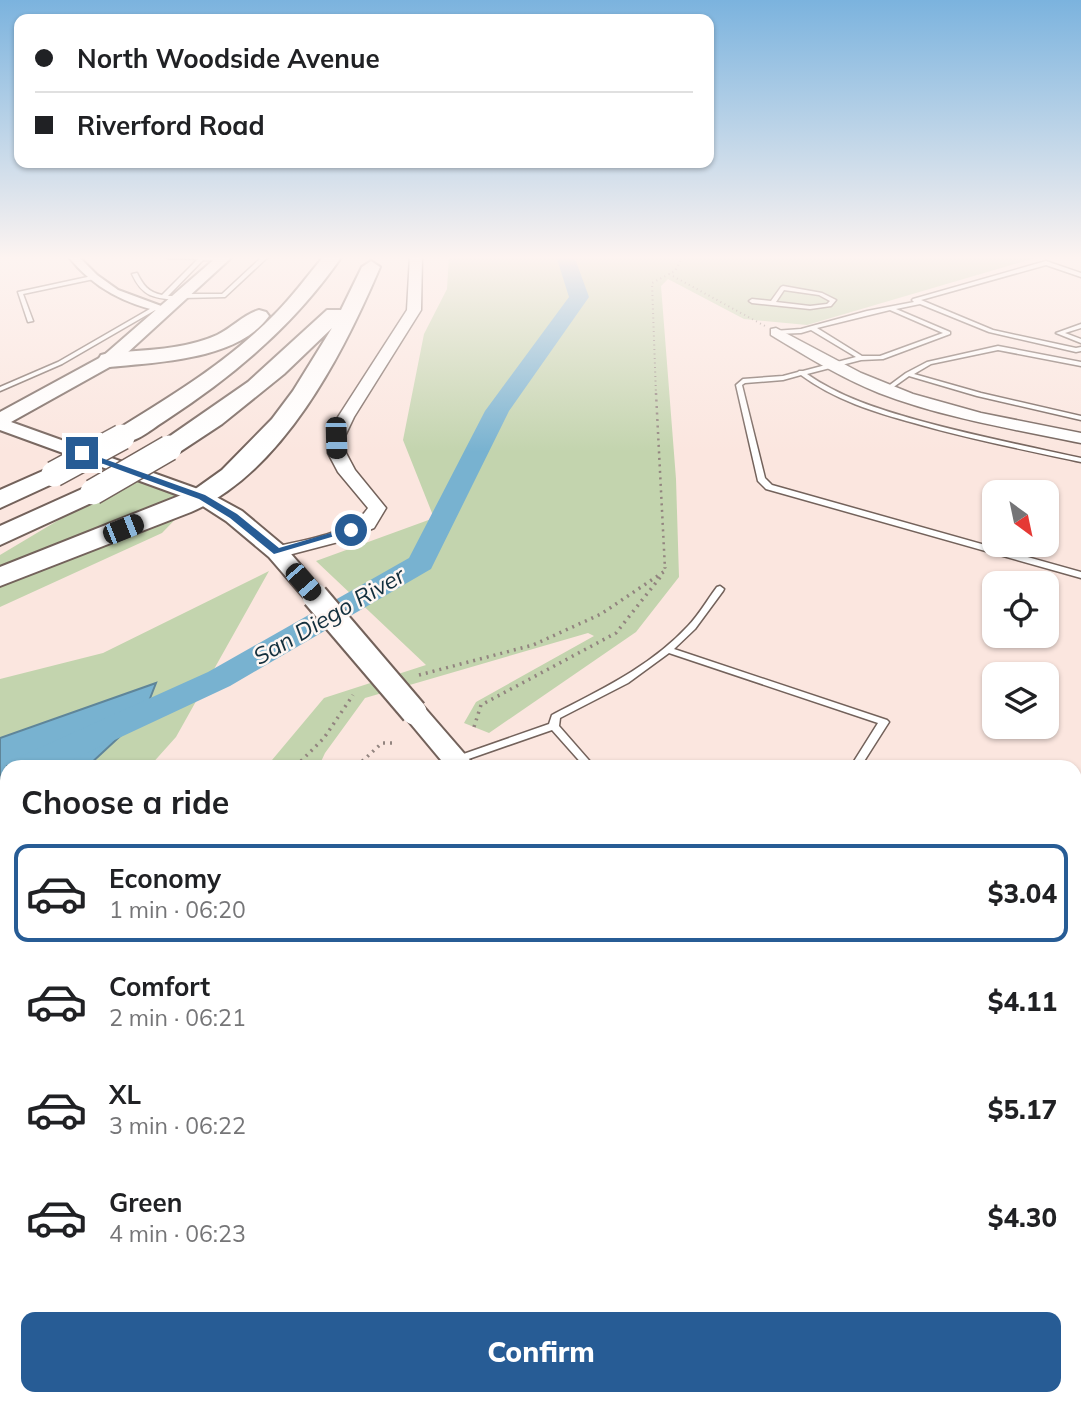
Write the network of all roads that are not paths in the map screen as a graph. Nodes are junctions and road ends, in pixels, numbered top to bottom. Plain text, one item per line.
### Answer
1 (134, 322) edge
2 (151, 322) edge
3 (254, 322) edge
4 (278, 322) edge
5 (328, 322) edge
6 (345, 322) edge
7 (407, 322) edge
8 (839, 322) edge
9 (920, 322) edge
10 (968, 322) edge
11 (1081, 326) edge
12 (812, 328) junction
13 (776, 332) joint
14 (140, 334) junction
15 (1081, 341) edge
16 (1081, 349) edge
17 (190, 351) junction
18 (861, 358) junction
19 (109, 360) junction
20 (1081, 364) edge
21 (830, 365) junction
22 (798, 372) junction
23 (908, 374) junction
24 (0, 389) edge
25 (886, 390) junction
26 (1081, 418) edge
27 (0, 422) edge
28 (1081, 438) edge
29 (1081, 460) edge
30 (202, 497) junction
31 (0, 500) edge
32 (0, 537) edge
33 (284, 560) junction
34 (1081, 575) edge
35 (0, 577) edge
36 (720, 589) dead end
37 (668, 650) junction
38 (554, 726) junction
39 (455, 760) edge
40 (471, 760) edge
41 (584, 760) edge
42 (860, 760) edge

1 - 24 lane
2 - 14 main road
3 - 17 highway
4 - 31 highway, bridge
5 - 32 highway, bridge
6 - 30 highway
7 - 33 street
8 - 12 lane
9 - 18 lane
10 - 16 lane
11 - 15 lane
12 - 13 lane
12 - 18 lane
13 - 21 street
14 - 17 highway
14 - 19 main road
17 - 19 highway
18 - 21 lane
19 - 27 main road
20 - 23 lane
21 - 22 lane
21 - 25 street
22 - 29 lane
22 - 34 lane
23 - 25 lane
23 - 26 lane
25 - 28 street
27 - 30 main road
30 - 33 main road
30 - 35 highway
33 - 39 main road, bridge
36 - 37 lane
37 - 38 lane
37 - 42 lane
38 - 40 lane
38 - 41 lane

